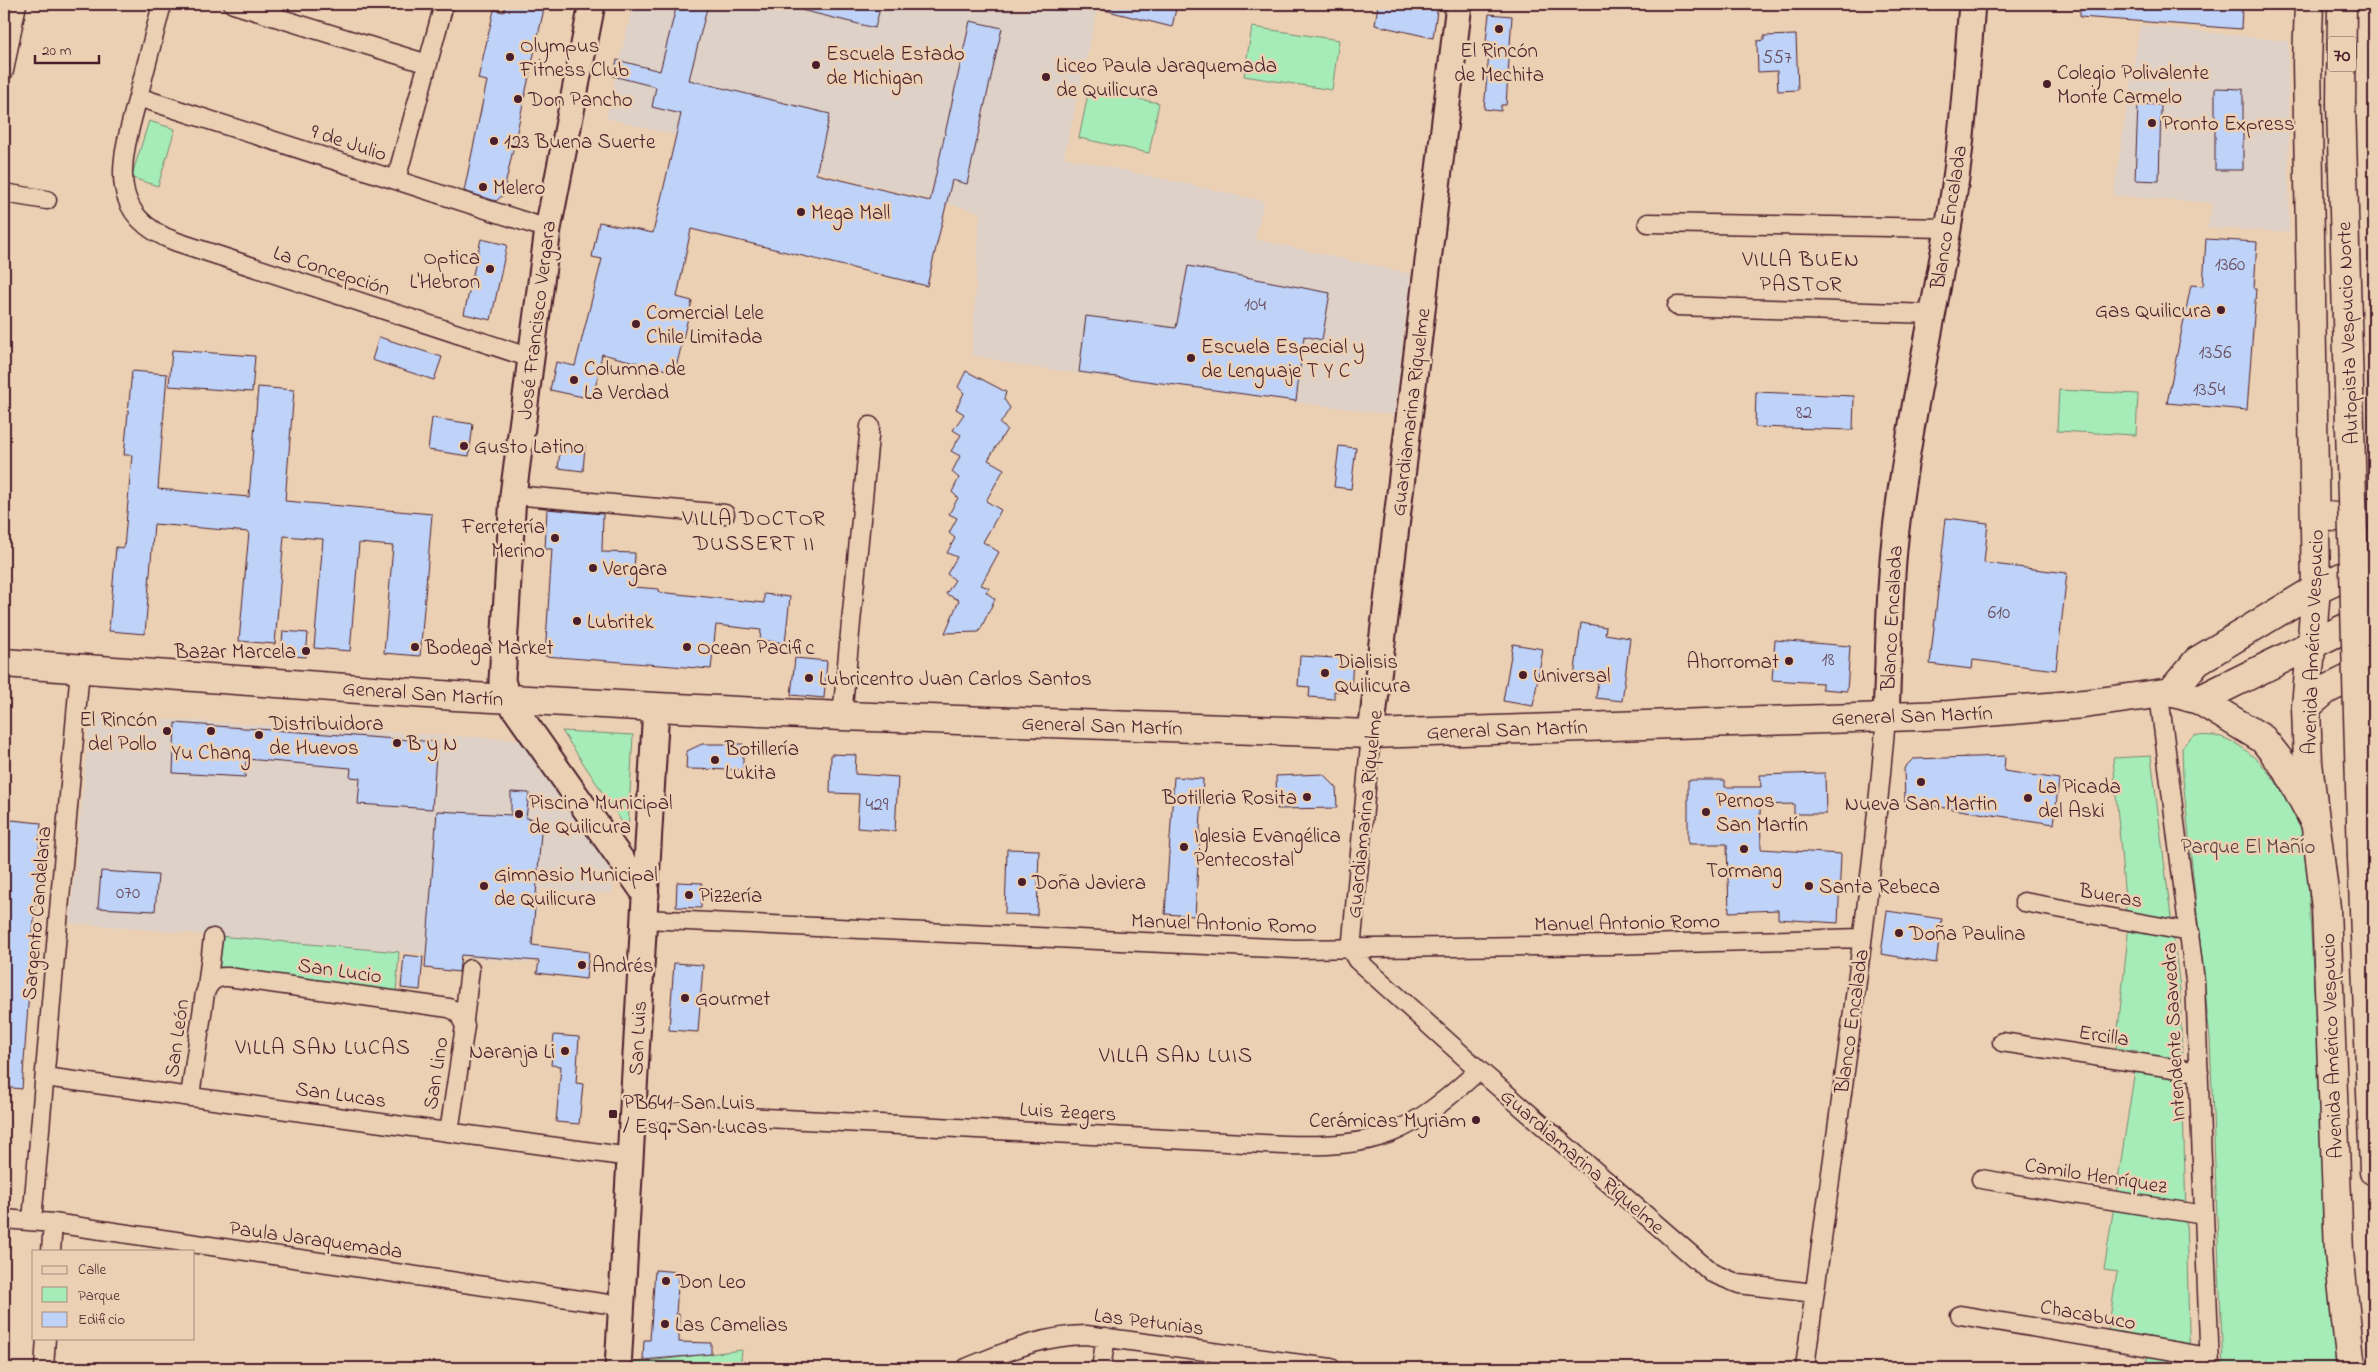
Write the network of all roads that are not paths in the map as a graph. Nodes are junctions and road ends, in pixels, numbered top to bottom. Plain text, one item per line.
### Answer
1 (17, 4) edge
2 (162, 4) edge
3 (233, 4) edge
4 (444, 4) edge
5 (592, 4) edge
6 (1460, 4) edge
7 (1972, 4) edge
8 (2309, 4) edge
9 (2342, 4) edge
10 (428, 64) junction
11 (4, 67) edge
12 (138, 97) junction
13 (396, 180) junction
14 (4, 193) edge
15 (47, 200) dead end
16 (1648, 223) dead end
17 (1948, 228) junction
18 (548, 229) junction
19 (1677, 306) dead end
20 (1932, 314) junction
21 (531, 358) junction
22 (870, 426) dead end
23 (514, 495) junction
24 (2374, 510) edge
25 (724, 514) dead end
26 (2315, 514) junction
27 (2374, 562) edge
28 (2316, 589) junction
29 (2374, 614) edge
30 (2310, 646) junction
31 (4, 663) edge
32 (2374, 666) edge
33 (80, 669) junction
34 (2165, 693) junction
35 (508, 699) junction
36 (2199, 700) junction
37 (656, 707) junction
38 (2306, 707) junction
39 (842, 716) junction
40 (1886, 717) junction
41 (1371, 734) junction
42 (2315, 823) junction
43 (2024, 902) dead end
44 (645, 907) junction
45 (2190, 932) junction
46 (212, 938) dead end
47 (1862, 938) junction
48 (1351, 950) junction
49 (470, 969) dead end
50 (209, 984) junction
51 (463, 1018) junction
52 (2002, 1042) dead end
53 (1479, 1070) junction
54 (2199, 1072) junction
55 (45, 1076) junction
56 (190, 1096) junction
57 (633, 1111) junction
58 (449, 1132) junction
59 (630, 1157) junction
60 (2374, 1171) edge
61 (1981, 1179) dead end
62 (2204, 1215) junction
63 (4, 1219) edge
64 (32, 1221) junction
65 (53, 1223) junction
66 (51, 1250) edge
67 (1814, 1293) junction
68 (622, 1306) junction
69 (1960, 1315) dead end
70 (1106, 1337) junction
71 (46, 1340) edge
72 (1218, 1360) edge
73 (992, 1363) edge
74 (2209, 1363) edge
75 (44, 1368) edge
76 (618, 1368) edge
77 (966, 1368) edge
78 (1101, 1368) edge
79 (1332, 1368) edge
80 (1805, 1368) edge
81 (2350, 1368) edge

1 - 11 street
2 - 12 street
3 - 10 street
4 - 10 street
5 - 18 street, José Francisco Vergara
6 - 41 street, Guardiamarina Riquelme
7 - 17 street, Blanco Encalada
8 - 26 main road, Avenida Américo Vespucio
9 - 60 main road, Autopista Vespucio Norte / 70, bridge
10 - 13 street
12 - 13 street, 9 de Julio
12 - 21 street, La Concepción
13 - 18 street, 9 de Julio
14 - 15 street
16 - 17 street
17 - 20 street, Blanco Encalada
18 - 21 street, José Francisco Vergara
19 - 20 street
20 - 40 street, Blanco Encalada
21 - 23 street, José Francisco Vergara
22 - 39 street
23 - 25 street
23 - 35 street, José Francisco Vergara
24 - 26 main road
26 - 28 main road, Avenida Américo Vespucio
27 - 28 main road
28 - 30 main road, Avenida Américo Vespucio
28 - 34 main road
29 - 30 main road
30 - 36 main road
30 - 38 main road, Avenida Américo Vespucio
31 - 33 main road, General San Martín
32 - 38 main road
33 - 35 main road, General San Martín
33 - 55 street, Sargento Candelaria
34 - 36 main road, General San Martín
34 - 40 main road, General San Martín
34 - 45 street, Intendente Saavedra
35 - 37 main road, General San Martín
35 - 44 street, José Francisco Vergara
36 - 42 main road, General San Martín
37 - 39 main road, General San Martín
37 - 44 street, San Luis
38 - 42 main road, Avenida Américo Vespucio
39 - 41 main road, General San Martín
40 - 41 main road, General San Martín
40 - 47 street, Blanco Encalada
41 - 48 street, Guardiamarina Riquelme
42 - 81 main road, Avenida Américo Vespucio
43 - 45 street, Bueras
44 - 48 street, Manuel Antonio Romo
44 - 57 street, San Luis
45 - 54 street, Intendente Saavedra
46 - 50 street, San León
47 - 48 street, Manuel Antonio Romo
47 - 67 street, Blanco Encalada
48 - 53 street, Guardiamarina Riquelme
49 - 51 street, San Lino
50 - 51 street, San Lucio
50 - 56 street, San León
51 - 58 street, San Lino
52 - 54 street, Ercilla
53 - 57 street, Luis Zegers
53 - 67 street, Guardiamarina Riquelme
54 - 62 street, Intendente Saavedra
55 - 56 street, San Lucas
55 - 64 street, Sargento Candelaria
56 - 58 street, San Lucas
57 - 59 street, San Luis
58 - 59 street, San Lucas
59 - 68 street, San Luis
61 - 62 street, Camilo Henríquez
62 - 74 street, Intendente Saavedra
63 - 64 street, Paula Jaraquemada
64 - 65 street, Paula Jaraquemada
65 - 66 street
65 - 68 street, Paula Jaraquemada
67 - 80 street, Blanco Encalada
68 - 76 street, San Luis
69 - 74 street, Chacabuco
70 - 72 street, Las Petunias
70 - 73 street, Las Petunias
70 - 78 street
71 - 75 street
72 - 79 street, Las Petunias
73 - 77 street, Las Petunias

